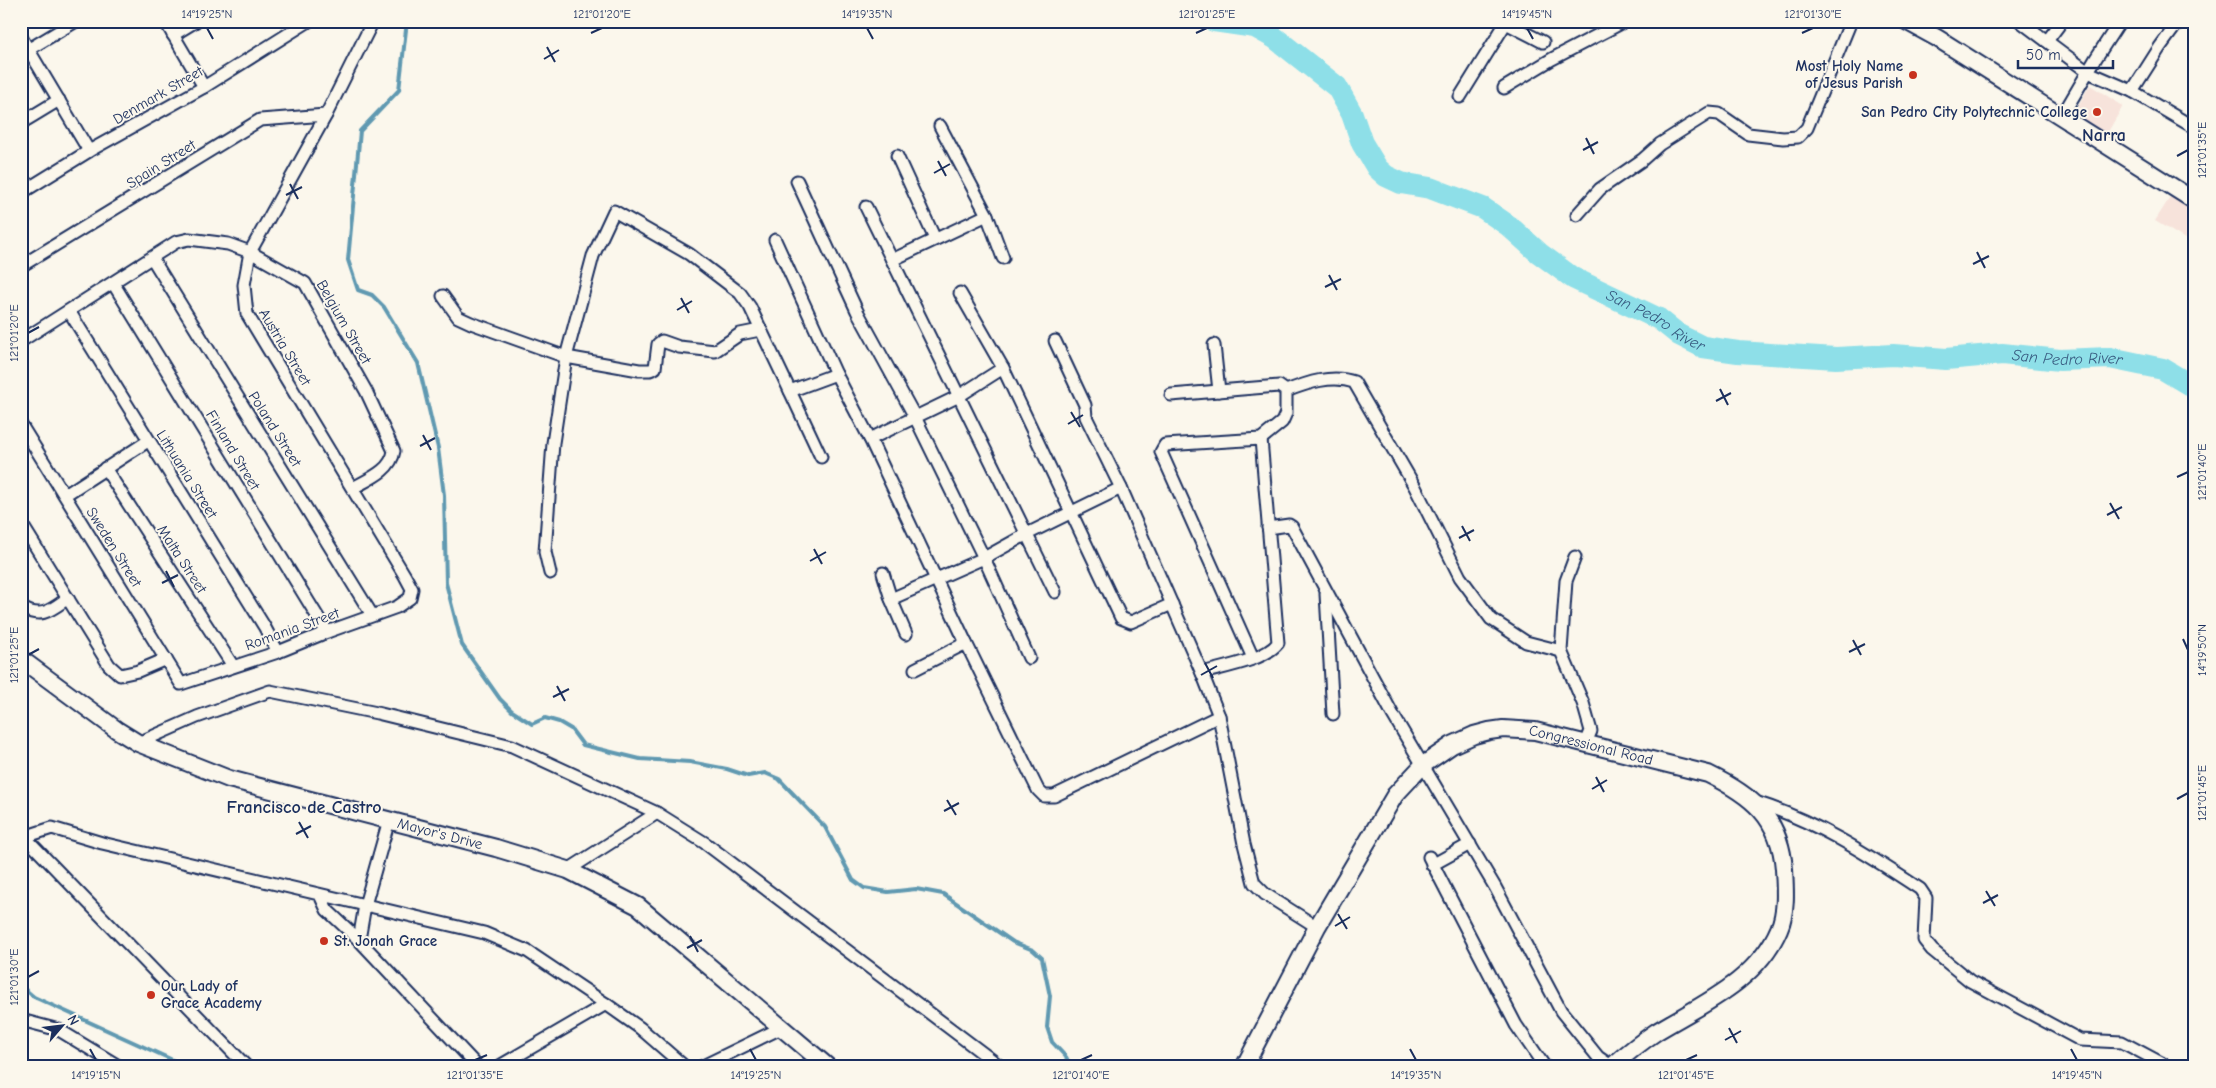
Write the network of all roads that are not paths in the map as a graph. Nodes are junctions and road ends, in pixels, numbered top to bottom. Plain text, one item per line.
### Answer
1 (76, 21) edge
2 (165, 21) edge
3 (196, 21) edge
4 (309, 21) edge
5 (373, 21) edge
6 (1625, 21) edge
7 (1851, 21) edge
8 (1906, 21) edge
9 (2020, 21) edge
10 (2062, 21) edge
11 (2120, 21) edge
12 (2178, 21) edge
13 (1506, 22) edge
14 (173, 35) junction
15 (21, 37) edge
16 (2047, 41) junction
17 (1543, 42) dead end
18 (25, 52) edge
19 (2088, 72) junction
20 (204, 87) junction
21 (1504, 88) dead end
22 (2132, 91) junction
23 (1460, 97) dead end
24 (59, 100) junction
25 (326, 115) junction
26 (2062, 116) junction
27 (21, 123) edge
28 (940, 126) dead end
29 (2195, 128) edge
30 (90, 152) junction
31 (897, 156) dead end
32 (797, 181) dead end
33 (21, 193) edge
34 (2195, 201) edge
35 (866, 206) dead end
36 (986, 215) junction
37 (1577, 216) dead end
38 (935, 239) junction
39 (775, 240) dead end
40 (250, 252) junction
41 (152, 258) junction
42 (1003, 258) dead end
43 (892, 260) junction
44 (21, 266) edge
45 (113, 283) junction
46 (960, 293) dead end
47 (443, 296) dead end
48 (69, 311) junction
49 (760, 330) junction
50 (1055, 340) dead end
51 (21, 341) edge
52 (1214, 344) dead end
53 (566, 357) junction
54 (1003, 368) junction
55 (836, 374) junction
56 (790, 391) junction
57 (1219, 391) junction
58 (1286, 391) junction
59 (1171, 395) dead end
60 (959, 396) junction
61 (915, 418) junction
62 (21, 426) edge
63 (870, 439) junction
64 (1261, 440) junction
65 (148, 441) junction
66 (821, 457) dead end
67 (105, 468) junction
68 (353, 488) junction
69 (1121, 488) junction
70 (65, 495) junction
71 (1071, 513) junction
72 (21, 523) edge
73 (1268, 528) junction
74 (1027, 534) junction
75 (1575, 557) dead end
76 (984, 558) junction
77 (550, 573) dead end
78 (883, 573) dead end
79 (935, 579) junction
80 (1325, 589) junction
81 (1055, 592) dead end
82 (68, 598) junction
83 (410, 598) joint
84 (892, 598) junction
85 (1172, 604) junction
86 (21, 607) edge
87 (372, 616) junction
88 (327, 632) junction
89 (906, 634) dead end
90 (966, 643) junction
91 (1561, 651) junction
92 (278, 652) junction
93 (1029, 658) dead end
94 (1253, 658) junction
95 (21, 659) edge
96 (166, 659) junction
97 (233, 666) junction
98 (915, 669) dead end
99 (1202, 673) junction
100 (181, 684) joint
101 (1333, 714) dead end
102 (1219, 716) junction
103 (138, 743) junction
104 (1586, 743) junction
105 (1423, 765) junction
106 (1756, 802) junction
107 (657, 813) junction
108 (389, 820) junction
109 (22, 836) edge
110 (1470, 844) junction
111 (568, 870) junction
112 (320, 895) junction
113 (365, 905) junction
114 (1317, 927) junction
115 (359, 940) junction
116 (606, 1004) junction
117 (21, 1020) edge
118 (781, 1028) junction
119 (241, 1064) edge
120 (120, 1067) edge
121 (478, 1067) edge
122 (498, 1067) edge
123 (685, 1067) edge
124 (701, 1067) edge
125 (828, 1067) edge
126 (1001, 1067) edge
127 (1244, 1067) edge
128 (1545, 1067) edge
129 (1611, 1067) edge
130 (2169, 1067) edge

1 - 18 street
2 - 14 street
3 - 14 street
4 - 20 street, Denmark Street
5 - 25 street, Austria Street
6 - 21 street
7 - 37 street
8 - 26 street
9 - 16 street
10 - 16 street
11 - 19 street
12 - 22 street
13 - 17 street
13 - 23 street
14 - 20 street
15 - 18 street
16 - 19 street
18 - 24 street
19 - 22 street
19 - 26 street
20 - 30 street, Denmark Street
22 - 29 street
24 - 27 street
24 - 30 street
25 - 40 street, Austria Street
25 - 44 street, Spain Street
26 - 34 street
28 - 36 street
30 - 33 street, Denmark Street
31 - 38 street
32 - 61 street
35 - 43 street
36 - 38 street
36 - 42 street
38 - 43 street
39 - 55 street
40 - 41 street, Belgium Street
40 - 68 street, Austria Street
40 - 68 street, Belgium Street
41 - 45 street, Belgium Street
41 - 87 street, Poland Street
43 - 60 street
45 - 48 street, Belgium Street
45 - 88 street, Finland Street
46 - 54 street
47 - 53 street
48 - 51 street, Belgium Street
48 - 65 street, Lithuania Street
49 - 53 street
49 - 53 street
49 - 56 street
50 - 69 street
52 - 57 street
53 - 77 street
54 - 60 street
54 - 71 street
55 - 56 street
55 - 63 street
56 - 66 street
57 - 58 street
57 - 59 street
58 - 64 street
58 - 91 street
60 - 61 street
60 - 74 street
61 - 63 street
61 - 76 street
62 - 70 street, Sweden Street
63 - 79 street
64 - 73 street
64 - 94 street
65 - 67 street
65 - 92 street, Lithuania Street
67 - 70 street
67 - 97 street, Malta Street
68 - 83 street, Austria Street
69 - 71 street
69 - 85 street
70 - 96 street, Sweden Street
71 - 74 street
71 - 85 street
72 - 82 street
73 - 80 street
73 - 94 street
74 - 76 street
74 - 81 street
75 - 91 street
76 - 79 street
76 - 93 street
78 - 84 street
79 - 84 street
79 - 90 street
80 - 101 street
80 - 105 street
82 - 86 street
82 - 96 street
83 - 87 street, Romania Street
84 - 89 street
85 - 99 street
87 - 88 street, Romania Street
88 - 92 street, Romania Street
90 - 98 street
90 - 102 street
91 - 104 street
92 - 97 street, Romania Street
94 - 99 street
95 - 103 street, Mayor's Drive
96 - 100 street, Sweden Street
97 - 100 street, Romania Street
99 - 102 street
102 - 114 street
103 - 107 street
103 - 108 street, Mayor's Drive
104 - 105 street, Congressional Road
104 - 106 street, Congressional Road
105 - 110 street
105 - 114 street, Congressional Road
106 - 129 street, Congressional Road
106 - 130 street
107 - 111 street
107 - 126 street
108 - 111 street, Mayor's Drive
108 - 113 street
109 - 112 street
109 - 119 street
110 - 128 street
110 - 129 street
111 - 118 street, Mayor's Drive
112 - 113 street
112 - 115 street
113 - 115 street
113 - 116 street
114 - 127 street, Congressional Road
115 - 121 street
116 - 122 street
116 - 123 street
117 - 120 street
118 - 124 street
118 - 125 street, Mayor's Drive

